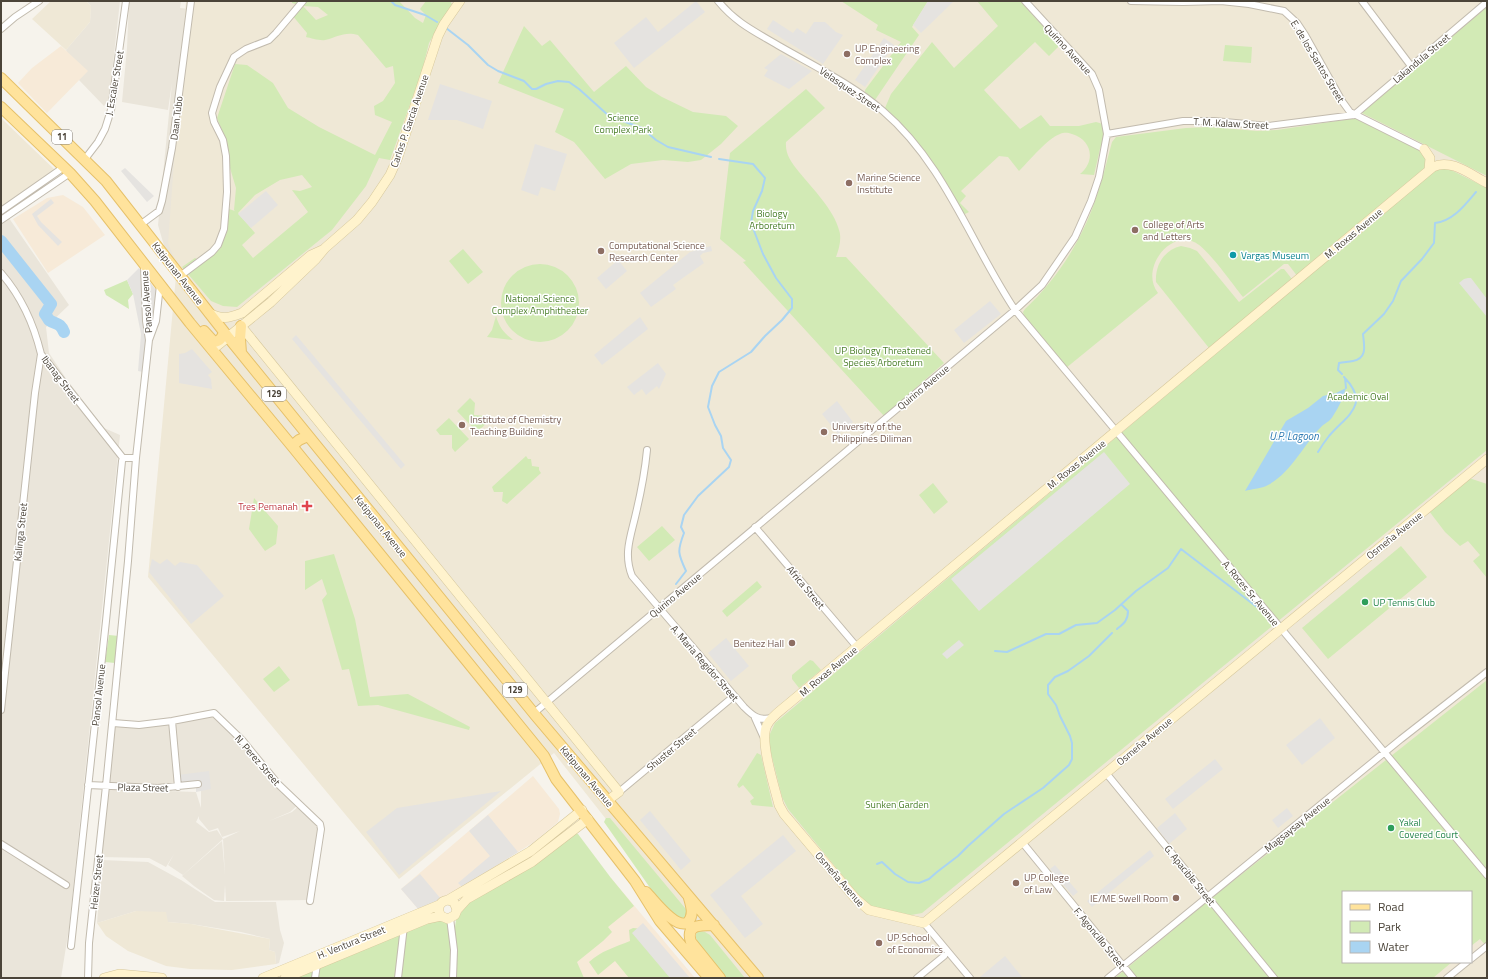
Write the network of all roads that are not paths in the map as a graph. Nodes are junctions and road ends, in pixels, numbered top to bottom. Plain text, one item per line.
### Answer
1 (39, 1) edge
2 (126, 1) edge
3 (191, 1) edge
4 (303, 1) edge
5 (460, 1) edge
6 (718, 1) edge
7 (1025, 1) edge
8 (1131, 1) edge
9 (1362, 1) edge
10 (1487, 2) edge
11 (1, 28) edge
12 (1411, 66) junction
13 (1, 78) edge
14 (1, 107) edge
15 (1354, 115) junction
16 (1107, 134) junction
17 (1424, 149) joint
18 (85, 159) junction
19 (67, 170) junction
20 (1429, 170) junction
21 (1487, 183) edge
22 (1, 211) edge
23 (1, 220) edge
24 (113, 224) junction
25 (140, 225) junction
26 (325, 248) junction
27 (144, 264) junction
28 (1, 273) edge
29 (180, 276) junction
30 (160, 284) junction
31 (1015, 310) junction
32 (208, 312) junction
33 (241, 326) junction
34 (226, 335) junction
35 (150, 340) junction
36 (212, 350) junction
37 (241, 353) junction
38 (41, 354) junction
39 (1116, 431) junction
40 (308, 436) junction
41 (292, 446) junction
42 (647, 450) dead end
43 (123, 458) junction
44 (136, 458) junction
45 (1487, 459) edge
46 (755, 527) junction
47 (422, 576) junction
48 (407, 587) junction
49 (659, 608) junction
50 (1281, 628) junction
51 (857, 647) junction
52 (1487, 672) edge
53 (734, 696) junction
54 (548, 702) junction
55 (1, 710) edge
56 (534, 713) junction
57 (755, 718) junction
58 (772, 718) junction
59 (172, 721) junction
60 (113, 723) junction
61 (764, 738) junction
62 (1385, 753) junction
63 (1106, 773) junction
64 (88, 784) junction
65 (198, 784) dead end
66 (106, 786) junction
67 (178, 787) junction
68 (619, 792) junction
69 (608, 801) junction
70 (585, 815) junction
71 (1022, 842) junction
72 (1, 844) edge
73 (1487, 875) edge
74 (637, 883) junction
75 (66, 885) dead end
76 (688, 895) junction
77 (1207, 897) junction
78 (448, 900) junction
79 (310, 901) dead end
80 (440, 905) junction
81 (457, 910) junction
82 (446, 917) junction
83 (924, 923) junction
84 (404, 925) junction
85 (714, 925) junction
86 (71, 946) dead end
87 (1487, 946) edge
88 (944, 956) dead end
89 (1472, 958) edge
90 (316, 961) junction
91 (1466, 963) edge
92 (1123, 966) junction
93 (88, 978) edge
94 (104, 978) edge
95 (162, 978) edge
96 (263, 978) edge
97 (285, 978) edge
98 (315, 978) edge
99 (398, 978) edge
100 (453, 978) edge
101 (709, 978) edge
102 (720, 978) edge
103 (758, 978) edge
104 (917, 978) edge
105 (970, 978) edge
106 (1108, 978) edge
107 (1133, 978) edge
108 (1274, 978) edge
109 (1447, 978) edge

1 - 11 street
2 - 18 street, J. Escaler Street
3 - 25 street, Daan Tubo
4 - 29 street
5 - 26 street, Carlos P. Garcia Avenue
6 - 31 street, Velasquez Street
7 - 16 street, Quirino Avenue
8 - 15 street, E. de los Santos Street
9 - 12 street
10 - 12 street, Lakandula Street
12 - 15 street, Lakandula Street
13 - 18 main road, Katipunan Avenue / 11
14 - 19 main road, Katipunan Avenue / 11
15 - 16 street, T. M. Kalaw Street
15 - 17 street, E. de los Santos Street
16 - 31 street, Quirino Avenue
17 - 20 street
18 - 25 main road, Katipunan Avenue / 11
19 - 22 street
19 - 23 street
19 - 24 main road, Katipunan Avenue / 11
20 - 21 street, M. Roxas Avenue
20 - 39 street, M. Roxas Avenue
24 - 27 main road, Katipunan Avenue / 11
24 - 34 main road
25 - 29 main road, Katipunan Avenue / 11
26 - 32 street, Carlos P. Garcia Avenue
26 - 33 street, Carlos P. Garcia Avenue
27 - 30 main road, Katipunan Avenue / 11
27 - 35 street, Pansol Avenue
28 - 38 street, Ibanag Street
29 - 32 main road, Katipunan Avenue / 11
30 - 35 street, Pansol Avenue
30 - 36 main road, Katipunan Avenue / 11
31 - 39 street, A. Roces Sr. Avenue
31 - 46 street, Quirino Avenue
32 - 34 main road, Katipunan Avenue / 11
33 - 34 street, Carlos P. Garcia Avenue
33 - 37 main road
33 - 54 street, Katipunan Avenue
34 - 36 street, Carlos P. Garcia Avenue
34 - 37 main road, Katipunan Avenue / 129
35 - 44 street, Pansol Avenue
36 - 41 main road, Katipunan Avenue / 129
37 - 40 main road, Katipunan Avenue / 129
38 - 43 street, Ibanag Street
38 - 55 street, Kalinga Street
39 - 50 street, A. Roces Sr. Avenue
39 - 51 street, M. Roxas Avenue
40 - 41 main road
40 - 47 main road, Katipunan Avenue / 129
41 - 48 main road, Katipunan Avenue / 129
42 - 49 street, A. Maria Regidor Street
43 - 44 street
43 - 64 street, Pansol Avenue
44 - 60 street, Pansol Avenue
45 - 50 street, Osmeña Avenue
46 - 49 street, Quirino Avenue
46 - 51 street, Africa Street
47 - 48 main road
47 - 56 main road, Katipunan Avenue / 129
48 - 70 main road, Katipunan Avenue / 129
49 - 53 street, A. Maria Regidor Street
49 - 54 street, Quirino Avenue
50 - 62 street, A. Roces Sr. Avenue
50 - 63 street, Osmeña Avenue
51 - 58 street, M. Roxas Avenue
52 - 62 street, Magsaysay Avenue
53 - 57 street, A. Maria Regidor Street
53 - 68 street, Shuster Street
54 - 56 street, Quirino Avenue
54 - 68 street, Katipunan Avenue
56 - 69 main road, Katipunan Avenue / 129
57 - 58 street
57 - 61 street, A. Maria Regidor Street
58 - 61 street, M. Roxas Avenue
59 - 60 street, N. Perez Street
59 - 67 street
59 - 79 street, N. Perez Street
60 - 66 street, Pansol Avenue
61 - 83 street, Osmeña Avenue
62 - 73 street, A. Roces Sr. Avenue
62 - 77 street, Magsaysay Avenue
63 - 71 street, Osmeña Avenue
63 - 77 street, G. Apacible Street
64 - 66 street, Plaza Street
64 - 86 street, Pansol Avenue
65 - 67 street, Plaza Street
66 - 67 street, Plaza Street
66 - 93 street, Heizer Street
68 - 69 street, Shuster Street
69 - 76 main road, Katipunan Avenue / 129
70 - 74 main road, Katipunan Avenue / 129
70 - 78 street
70 - 81 street
71 - 83 street, Osmeña Avenue
71 - 92 street, F. Agoncillo Street
72 - 75 street
74 - 76 main road
74 - 101 main road, Katipunan Avenue / 129
76 - 85 main road, Katipunan Avenue / 129
77 - 92 street, Magsaysay Avenue
77 - 108 street, G. Apacible Street
78 - 80 street
78 - 81 street
80 - 82 street
80 - 84 street, H. Ventura Street
81 - 82 street
82 - 84 street, H. Ventura Street
82 - 100 street
83 - 105 street
84 - 90 street, H. Ventura Street
84 - 99 street
85 - 102 main road
85 - 103 main road, Katipunan Avenue / 129
87 - 89 street
88 - 104 street
90 - 96 street, H. Ventura Street
90 - 97 street, H. Ventura Street
90 - 98 street
91 - 109 street
92 - 106 street, Magsaysay Avenue
92 - 107 street, F. Agoncillo Street
94 - 95 street

